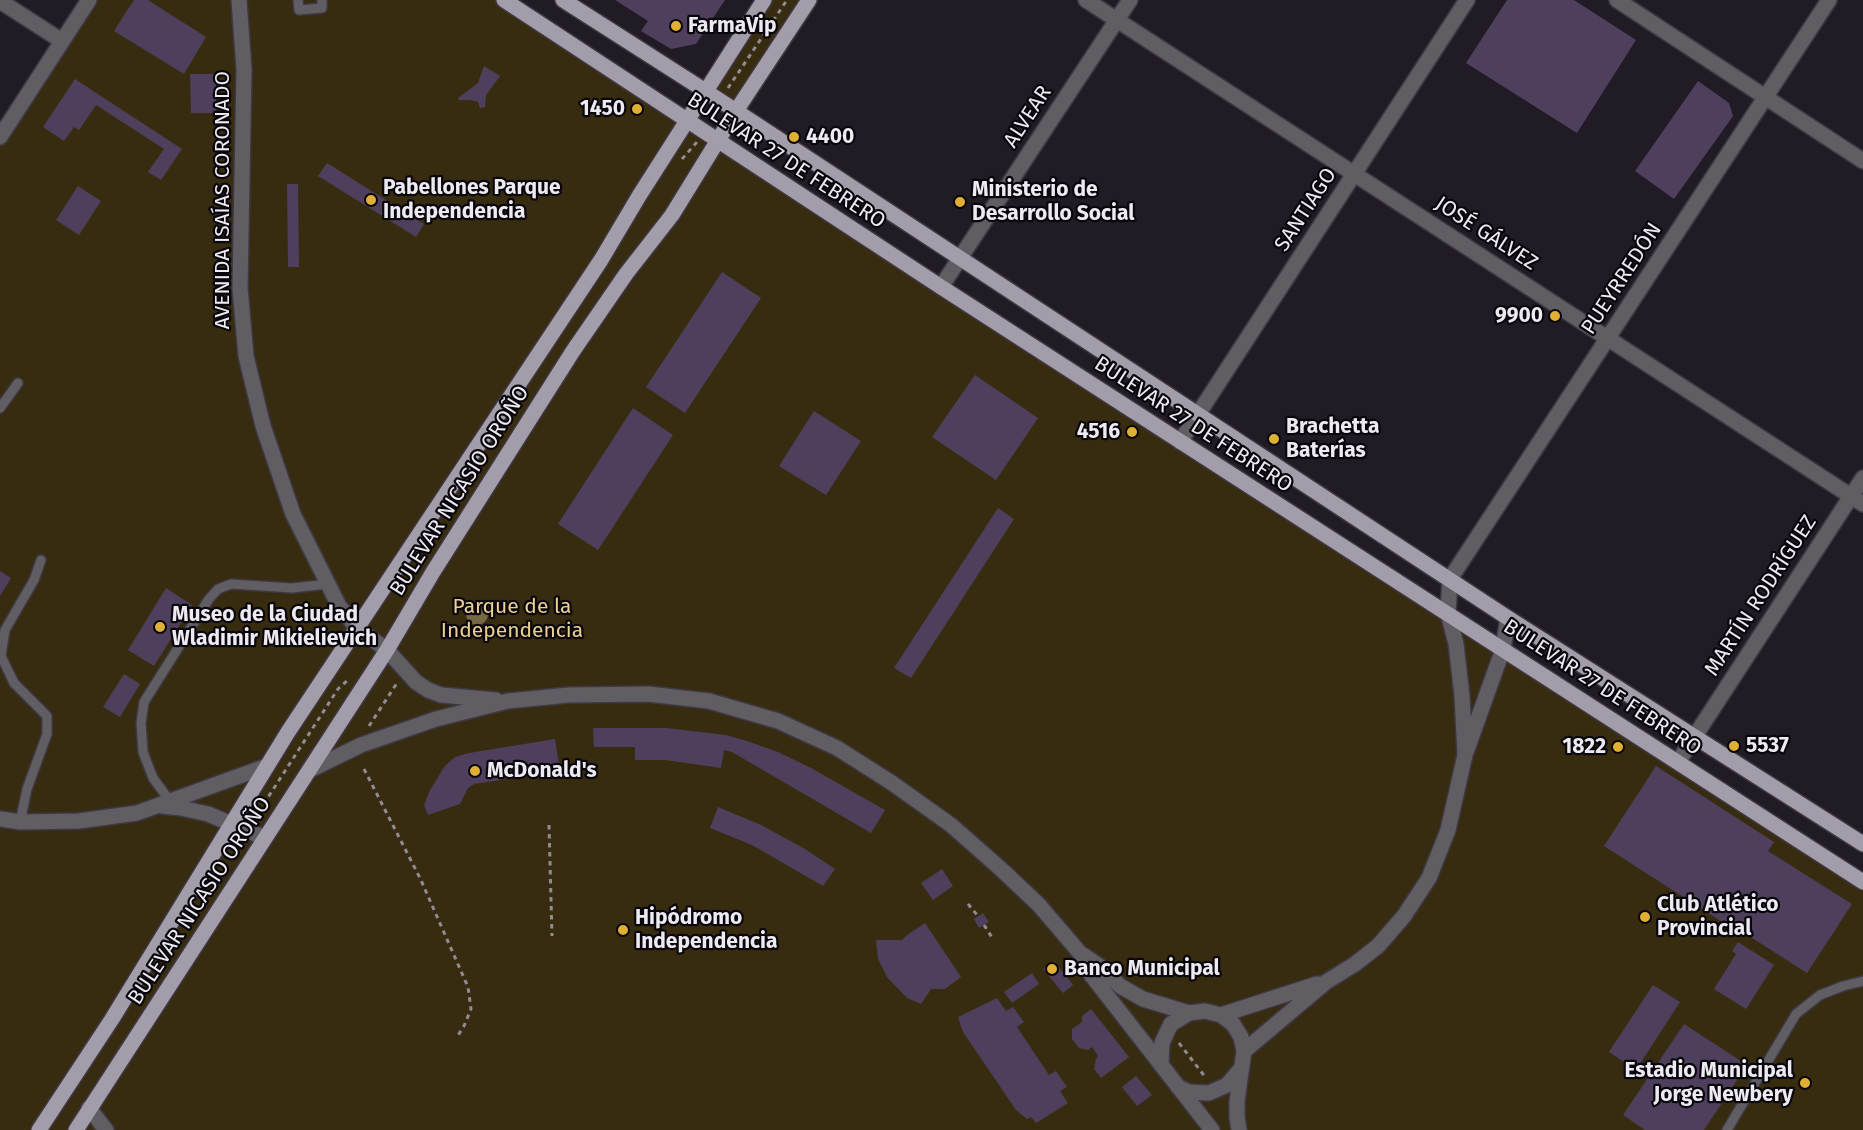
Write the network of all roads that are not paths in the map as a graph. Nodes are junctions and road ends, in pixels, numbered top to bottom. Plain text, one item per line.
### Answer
1 (89, 0) edge
2 (239, 0) edge
3 (504, 0) edge
4 (563, 0) edge
5 (764, 0) edge
6 (809, 0) edge
7 (1086, 0) edge
8 (1130, 0) edge
9 (1467, 0) edge
10 (1617, 0) edge
11 (1829, 0) edge
12 (0, 1) edge
13 (318, 4) edge
14 (298, 5) edge
15 (1117, 20) junction
16 (62, 41) junction
17 (707, 92) junction
18 (1766, 98) junction
19 (736, 111) junction
20 (687, 121) junction
21 (0, 137) edge
22 (718, 140) junction
23 (1863, 161) edge
24 (1354, 174) junction
25 (961, 259) junction
26 (941, 287) junction
27 (1608, 339) junction
28 (18, 383) dead end
29 (0, 407) edge
30 (1198, 415) junction
31 (1180, 442) junction
32 (1863, 478) edge
33 (1857, 500) edge
34 (41, 560) dead end
35 (1450, 579) junction
36 (328, 584) junction
37 (1448, 613) junction
38 (1508, 618) junction
39 (357, 628) junction
40 (1503, 649) junction
41 (387, 650) junction
42 (507, 701) junction
43 (1694, 736) junction
44 (1465, 755) junction
45 (1678, 762) junction
46 (267, 766) junction
47 (310, 770) junction
48 (164, 803) junction
49 (0, 819) edge
50 (20, 822) junction
51 (231, 824) junction
52 (265, 838) junction
53 (1863, 844) edge
54 (1863, 882) edge
55 (1080, 953) junction
56 (1863, 981) edge
57 (1326, 982) junction
58 (1189, 1013) junction
59 (1221, 1015) junction
60 (1244, 1051) junction
61 (1161, 1065) junction
62 (1240, 1070) junction
63 (1178, 1087) junction
64 (89, 1108) junction
65 (39, 1130) edge
66 (76, 1130) edge
67 (106, 1130) edge
68 (1212, 1130) edge
69 (1239, 1130) edge
70 (1727, 1130) edge

1 - 16 street
2 - 36 street, AVENIDA ISAÍAS CORONADO
3 - 20 main road, BULEVAR 27 DE FEBRERO
4 - 17 main road, BULEVAR 27 DE FEBRERO
5 - 17 main road, BULEVAR NICASIO OROÑO
6 - 19 main road, BULEVAR NICASIO OROÑO
7 - 15 street, JOSÉ GÁLVEZ
8 - 15 street, ALVEAR
9 - 24 street, SANTIAGO
10 - 18 street
11 - 18 street, PUEYRREDÓN
12 - 16 street
13 - 14 lane
15 - 24 street, JOSÉ GÁLVEZ
15 - 25 street, ALVEAR
16 - 21 street
17 - 19 main road, BULEVAR 27 DE FEBRERO
17 - 20 main road, BULEVAR NICASIO OROÑO
18 - 23 street
18 - 27 street, PUEYRREDÓN
19 - 22 main road, BULEVAR NICASIO OROÑO
19 - 25 main road, BULEVAR 27 DE FEBRERO
20 - 22 main road, BULEVAR 27 DE FEBRERO
20 - 39 main road, BULEVAR NICASIO OROÑO
22 - 26 main road, BULEVAR 27 DE FEBRERO
22 - 41 main road, BULEVAR NICASIO OROÑO
24 - 27 street, JOSÉ GÁLVEZ
24 - 30 street, SANTIAGO
25 - 26 street, ALVEAR
25 - 30 main road, BULEVAR 27 DE FEBRERO
26 - 31 main road, BULEVAR 27 DE FEBRERO
27 - 33 street, JOSÉ GÁLVEZ
27 - 35 street, PUEYRREDÓN
28 - 29 lane
30 - 31 street, SANTIAGO
30 - 35 main road, BULEVAR 27 DE FEBRERO
31 - 37 main road, BULEVAR 27 DE FEBRERO
32 - 33 street, MARTÍN RODRÍGUEZ
33 - 43 street, MARTÍN RODRÍGUEZ
34 - 50 lane
35 - 37 street
35 - 38 main road, BULEVAR 27 DE FEBRERO
36 - 39 street, AVENIDA ISAÍAS CORONADO
36 - 48 lane
37 - 40 main road, BULEVAR 27 DE FEBRERO
37 - 44 street
38 - 40 street
38 - 43 main road, BULEVAR 27 DE FEBRERO
39 - 41 street, AVENIDA ISAÍAS CORONADO
39 - 46 main road, BULEVAR NICASIO OROÑO
40 - 44 street
40 - 45 main road, BULEVAR 27 DE FEBRERO
41 - 42 street, AVENIDA ISAÍAS CORONADO
41 - 47 main road, BULEVAR NICASIO OROÑO
42 - 47 street
42 - 55 street
43 - 45 street, MARTÍN RODRÍGUEZ
43 - 53 main road, BULEVAR 27 DE FEBRERO
44 - 57 street
45 - 54 main road, BULEVAR 27 DE FEBRERO
46 - 48 street
46 - 51 main road, BULEVAR NICASIO OROÑO
47 - 52 main road, BULEVAR NICASIO OROÑO
48 - 50 street
48 - 51 street
49 - 50 street
51 - 52 street
51 - 65 main road, BULEVAR NICASIO OROÑO
52 - 64 main road, BULEVAR NICASIO OROÑO
55 - 58 street
55 - 61 street
56 - 70 lane
57 - 59 street
57 - 60 street
58 - 59 street
58 - 61 street
59 - 60 street
60 - 62 street
61 - 63 street
62 - 63 street
62 - 69 street
63 - 68 street
64 - 66 main road, BULEVAR NICASIO OROÑO
64 - 67 street

